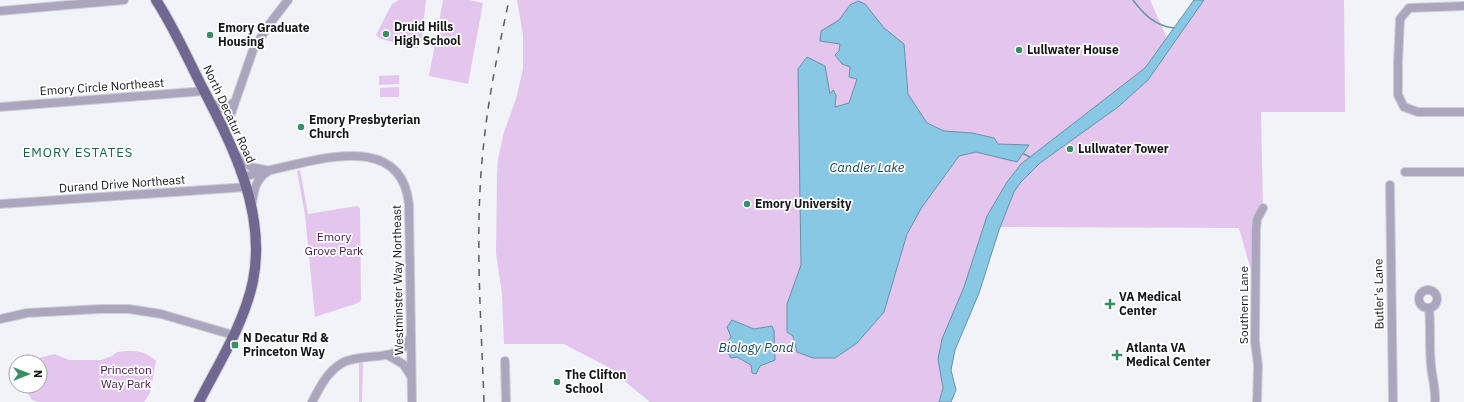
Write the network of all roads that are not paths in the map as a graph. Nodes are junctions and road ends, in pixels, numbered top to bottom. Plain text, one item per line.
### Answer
1 (124, 0) edge
2 (156, 0) edge
3 (288, 0) edge
4 (1464, 6) edge
5 (0, 11) edge
6 (205, 91) junction
7 (211, 103) junction
8 (233, 103) junction
9 (0, 107) edge
10 (1464, 112) edge
11 (225, 131) junction
12 (234, 153) junction
13 (271, 170) junction
14 (1405, 172) dead end
15 (1464, 172) edge
16 (243, 177) junction
17 (1390, 185) dead end
18 (246, 187) junction
19 (0, 204) edge
20 (252, 207) junction
21 (1263, 208) dead end
22 (1429, 308) dead end
23 (0, 319) edge
24 (412, 331) junction
25 (233, 335) junction
26 (389, 356) junction
27 (505, 361) dead end
28 (412, 376) junction
29 (199, 402) edge
30 (312, 402) edge
31 (412, 402) edge
32 (506, 402) edge
33 (1257, 402) edge
34 (1393, 402) edge
35 (1435, 402) edge

1 - 5 street
2 - 6 main road, North Decatur Road
3 - 8 street
4 - 10 street
6 - 7 main road, North Decatur Road
6 - 9 street, Emory Circle Northeast
7 - 8 street
7 - 11 main road, North Decatur Road
8 - 11 street
11 - 12 main road, North Decatur Road
12 - 13 street, Westminster Way Northeast
12 - 16 main road, North Decatur Road
13 - 16 street, Westminster Way Northeast
13 - 20 street
13 - 24 street, Westminster Way Northeast
14 - 15 street
16 - 18 main road, North Decatur Road
17 - 34 street, Butler's Lane
18 - 19 street, Durand Drive Northeast
18 - 20 main road, North Decatur Road
20 - 25 main road, North Decatur Road
21 - 33 street, Southern Lane
22 - 35 street
23 - 25 street
24 - 26 street
24 - 28 street, Westminster Way Northeast
25 - 29 main road, North Decatur Road
26 - 28 street
26 - 30 street
27 - 32 street
28 - 31 street, Westminster Way Northeast

